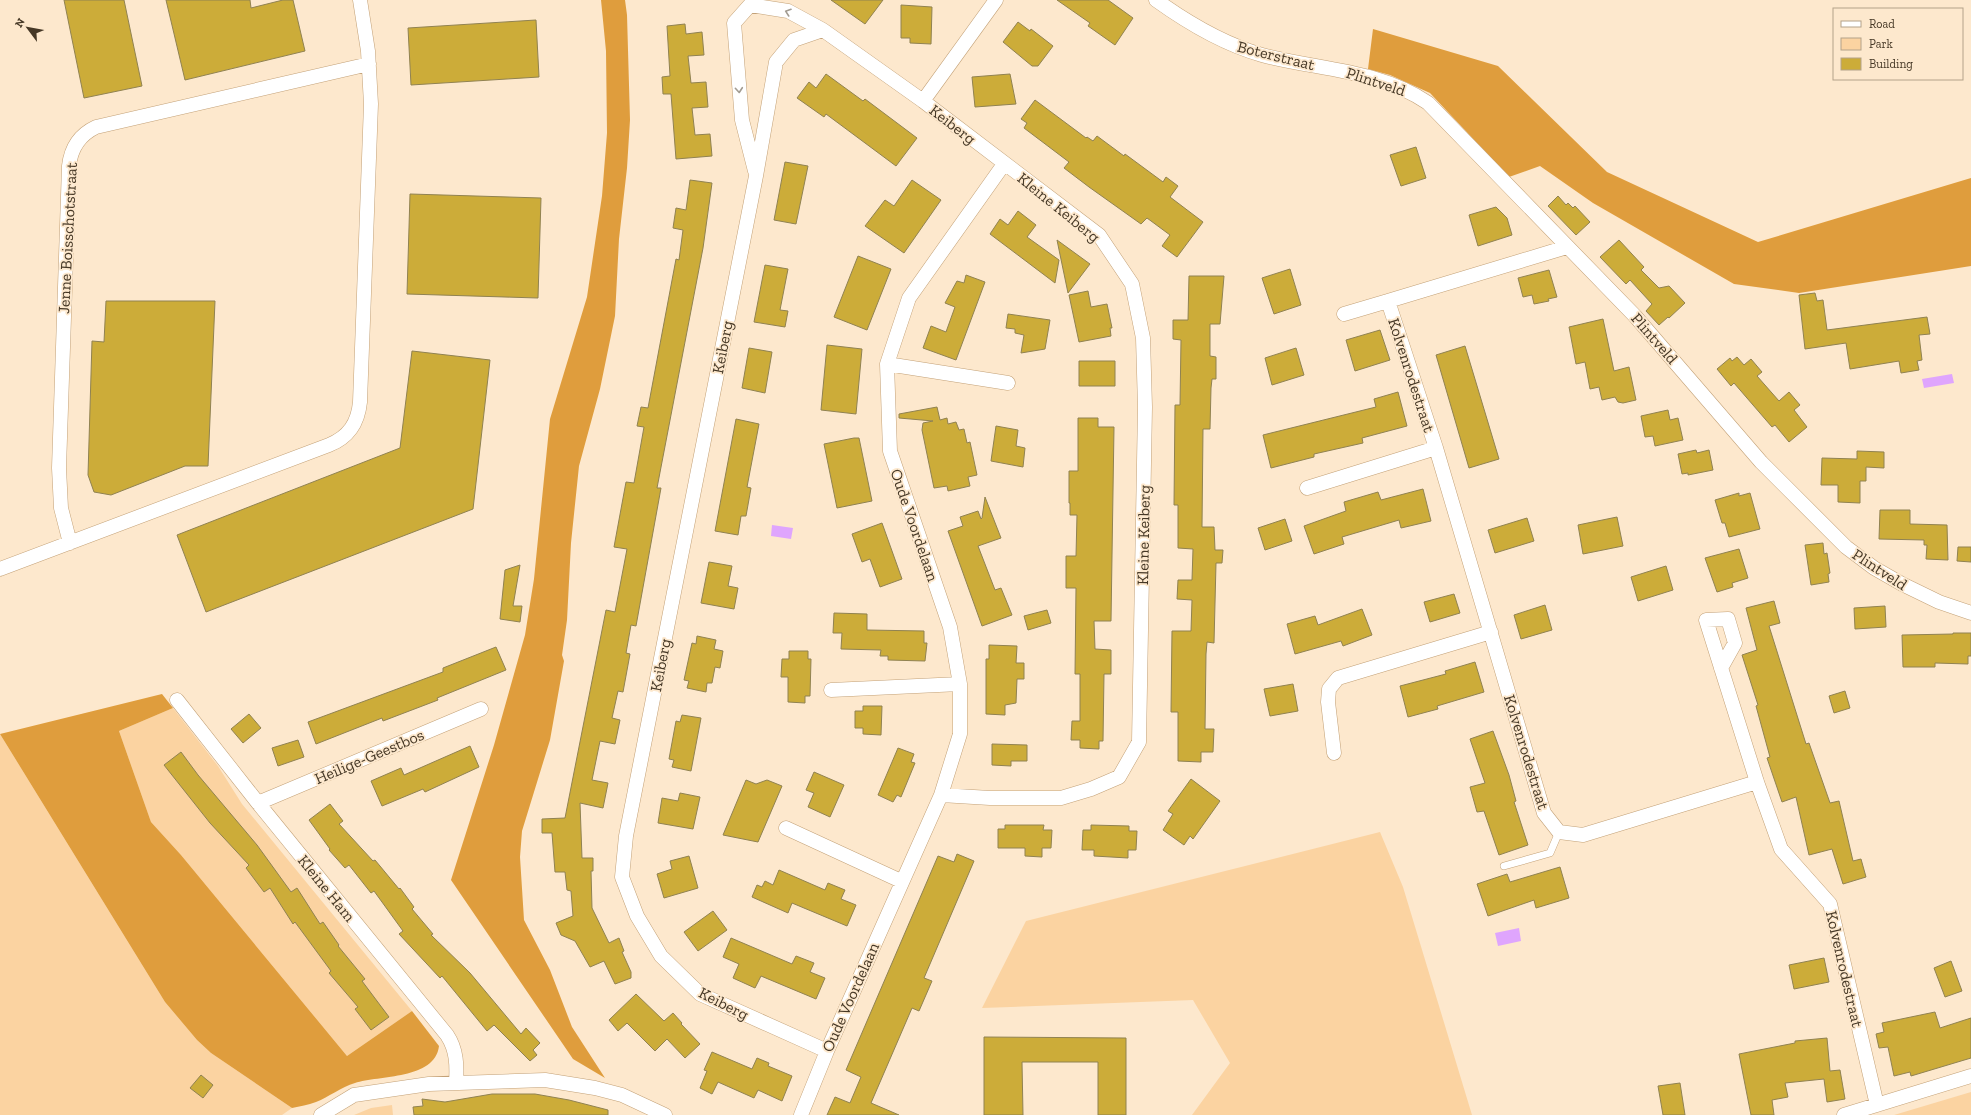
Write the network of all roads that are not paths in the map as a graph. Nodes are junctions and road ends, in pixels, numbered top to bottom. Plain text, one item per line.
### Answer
1 (360, 0) edge
2 (996, 0) edge
3 (1156, 0) edge
4 (823, 30) junction
5 (369, 64) junction
6 (1336, 69) joint
7 (923, 101) junction
8 (1004, 164) junction
9 (756, 176) junction
10 (1567, 247) junction
11 (1388, 301) junction
12 (1344, 314) dead end
13 (887, 364) junction
14 (1008, 383) dead end
15 (1436, 448) junction
16 (1307, 488) dead end
17 (70, 543) junction
18 (0, 570) edge
19 (1971, 613) edge
20 (1491, 632) junction
21 (1721, 668) dead end
22 (960, 684) junction
23 (831, 690) dead end
24 (177, 700) dead end
25 (481, 709) dead end
26 (1334, 753) dead end
27 (1757, 782) junction
28 (941, 795) junction
29 (258, 803) junction
30 (786, 828) dead end
31 (1559, 832) junction
32 (1504, 866) dead end
33 (902, 881) junction
34 (827, 1050) junction
35 (1971, 1076) edge
36 (456, 1083) junction
37 (1877, 1105) junction
38 (321, 1115) edge
39 (665, 1115) edge
40 (801, 1115) edge
41 (1844, 1115) edge

1 - 5 street
2 - 7 street
3 - 6 street, Boterstraat
4 - 7 street, Keiberg
4 - 9 street, Keiberg
4 -> 9 street, Keiberg
5 - 17 street
5 - 17 street, Jenne Boisschotstraat
6 - 10 street, Plintveld
7 - 8 street, Keiberg
8 - 13 street, Oude Voordelaan
8 - 28 street, Kleine Keiberg
9 - 34 street, Keiberg
10 - 11 street, Kolvenrodestraat
10 - 19 street, Plintveld
11 - 12 street, Kolvenrodestraat
11 - 15 street, Kolvenrodestraat
13 - 14 street
13 - 22 street, Oude Voordelaan
15 - 16 street, Kolvenrodestraat
15 - 20 street, Kolvenrodestraat
17 - 18 street
20 - 26 street
20 - 31 street, Kolvenrodestraat
21 - 27 street, Kolvenrodestraat
22 - 23 street
22 - 28 street, Oude Voordelaan
24 - 29 street, Kleine Ham
25 - 29 street, Heilige-Geestbos
27 - 31 street
27 - 37 street, Kolvenrodestraat
28 - 33 street, Oude Voordelaan
29 - 36 street, Kleine Ham
30 - 33 street
31 - 32 lane
33 - 34 street, Oude Voordelaan
34 - 40 street, Oude Voordelaan
35 - 37 street
36 - 38 street
36 - 39 street
37 - 41 street

